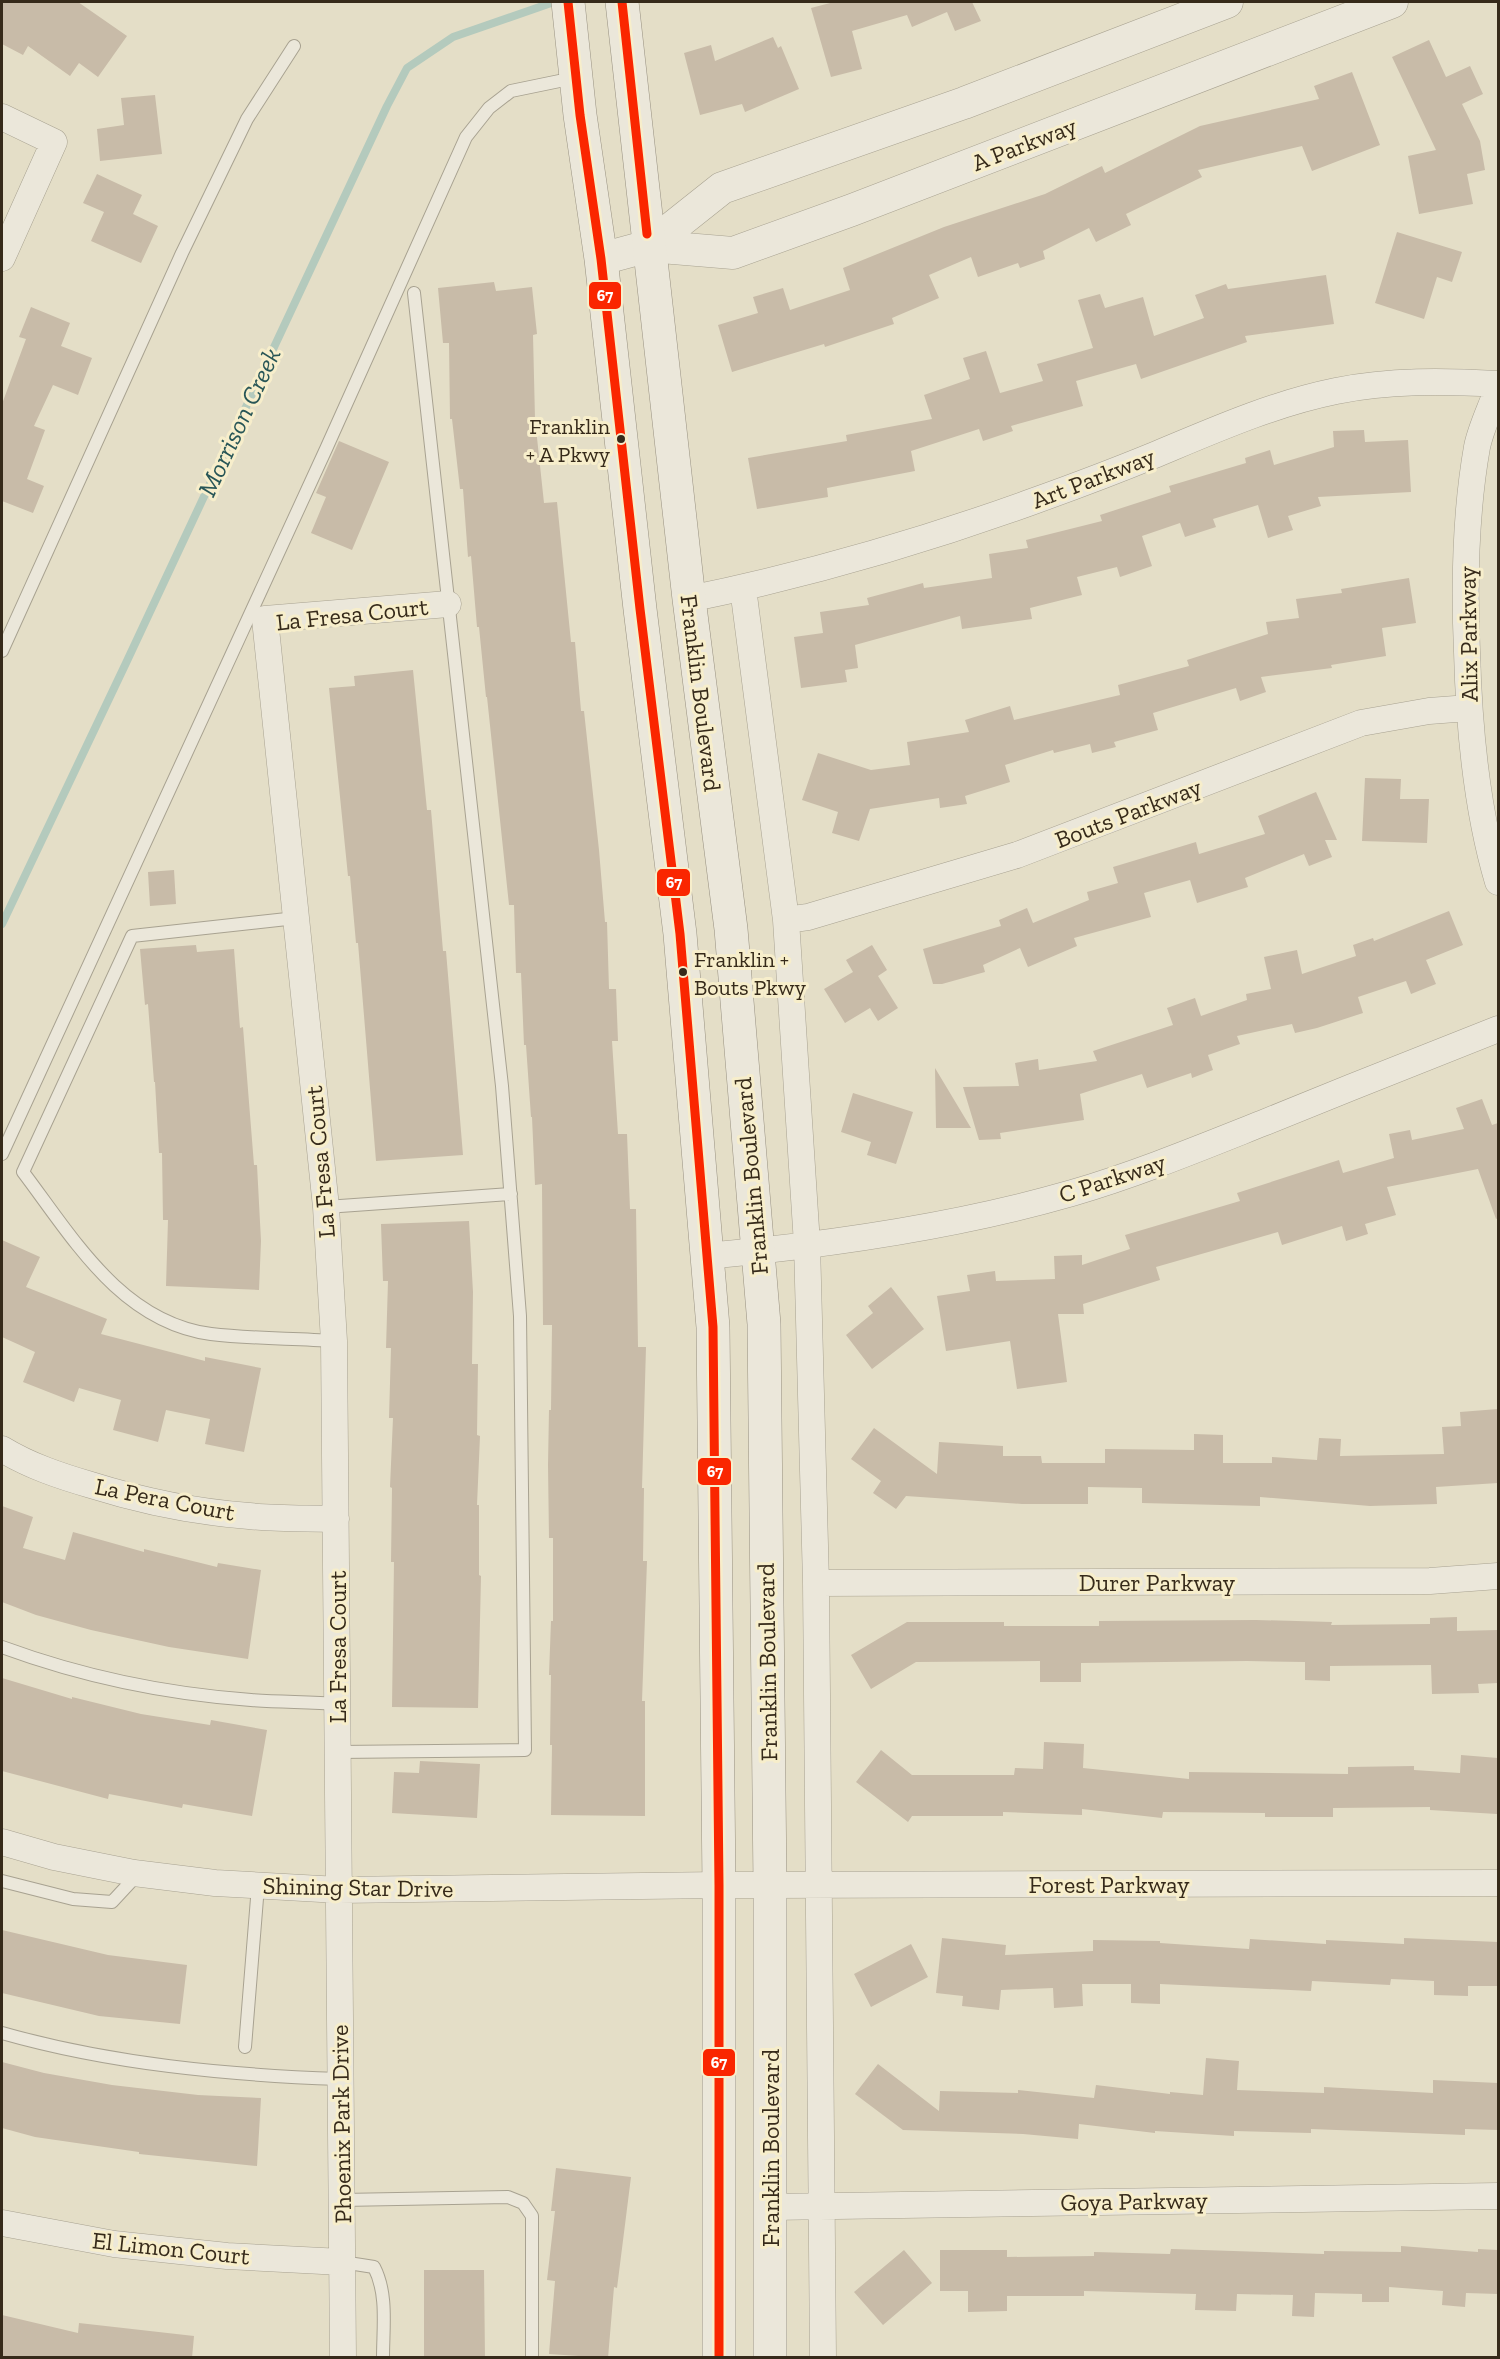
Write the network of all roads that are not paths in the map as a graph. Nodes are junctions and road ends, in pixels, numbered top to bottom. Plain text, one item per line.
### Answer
1 (568, 2) edge
2 (622, 2) edge
3 (1227, 2) edge
4 (1392, 2) edge
5 (294, 46) dead end
6 (576, 77) junction
7 (2, 117) edge
8 (649, 246) junction
9 (2, 258) edge
10 (601, 259) junction
11 (414, 293) dead end
12 (1498, 386) edge
13 (742, 588) junction
14 (689, 599) junction
15 (448, 604) junction
16 (2, 651) edge
17 (1469, 708) junction
18 (1498, 882) edge
19 (296, 918) junction
20 (786, 921) junction
21 (1498, 1029) edge
22 (2, 1154) edge
23 (511, 1194) junction
24 (326, 1206) junction
25 (807, 1244) junction
26 (757, 1251) junction
27 (706, 1256) junction
28 (334, 1341) junction
29 (2, 1449) edge
30 (336, 1519) junction
31 (1498, 1576) edge
32 (816, 1583) junction
33 (2, 1647) edge
34 (338, 1704) junction
35 (338, 1752) junction
36 (2, 1842) edge
37 (139, 1874) junction
38 (2, 1881) edge
39 (1498, 1882) edge
40 (770, 1885) junction
41 (819, 1885) junction
42 (258, 1886) junction
43 (719, 1886) junction
44 (339, 1890) junction
45 (2, 2033) edge
46 (245, 2047) dead end
47 (340, 2079) junction
48 (1498, 2196) edge
49 (342, 2200) junction
50 (822, 2206) junction
51 (770, 2207) junction
52 (2, 2223) edge
53 (342, 2262) junction
54 (343, 2358) edge
55 (382, 2358) edge
56 (532, 2358) edge
57 (718, 2358) edge
58 (770, 2358) edge
59 (823, 2358) edge

1 - 6 main road
2 - 8 main road, Franklin Boulevard
3 - 8 street, A Parkway
4 - 8 street, A Parkway
5 - 16 lane
6 - 10 main road
6 - 22 lane
7 - 9 street
8 - 10 street, A Parkway
8 - 14 main road, Franklin Boulevard
10 - 27 main road
11 - 15 lane
12 - 13 street, Art Parkway
12 - 17 street, Alix Parkway
13 - 14 street, Art Parkway
13 - 20 street
14 - 26 main road, Franklin Boulevard
15 - 19 street, La Fresa Court
15 - 23 lane
17 - 18 street, Alix Parkway
17 - 20 street, Bouts Parkway
19 - 24 street, La Fresa Court
19 - 28 lane
20 - 25 street
21 - 25 street, C Parkway
23 - 24 lane
23 - 35 lane
24 - 28 street, La Fresa Court
25 - 26 street, C Parkway
25 - 32 street
26 - 27 street, C Parkway
26 - 40 main road, Franklin Boulevard
27 - 43 main road
28 - 30 street, La Fresa Court
29 - 30 street, La Pera Court
30 - 34 street, La Fresa Court
31 - 32 street, Durer Parkway
32 - 41 street
33 - 34 lane
34 - 35 street, La Fresa Court
35 - 44 street, La Fresa Court
36 - 37 street, Shining Star Drive
37 - 38 lane
37 - 42 street, Shining Star Drive
39 - 41 street, Forest Parkway
40 - 41 street, Forest Parkway
40 - 43 street, Forest Parkway
40 - 51 main road, Franklin Boulevard
41 - 50 street
42 - 44 street, Shining Star Drive
42 - 46 lane
43 - 44 street, Shining Star Drive
43 - 57 main road
44 - 47 street, Phoenix Park Drive
45 - 47 lane
47 - 49 street, Phoenix Park Drive
48 - 50 street, Goya Parkway
49 - 53 street, Phoenix Park Drive
49 - 56 lane
50 - 51 street, Goya Parkway
50 - 59 street
51 - 58 main road, Franklin Boulevard
52 - 53 street, El Limon Court
53 - 54 street, Phoenix Park Drive
53 - 55 lane

